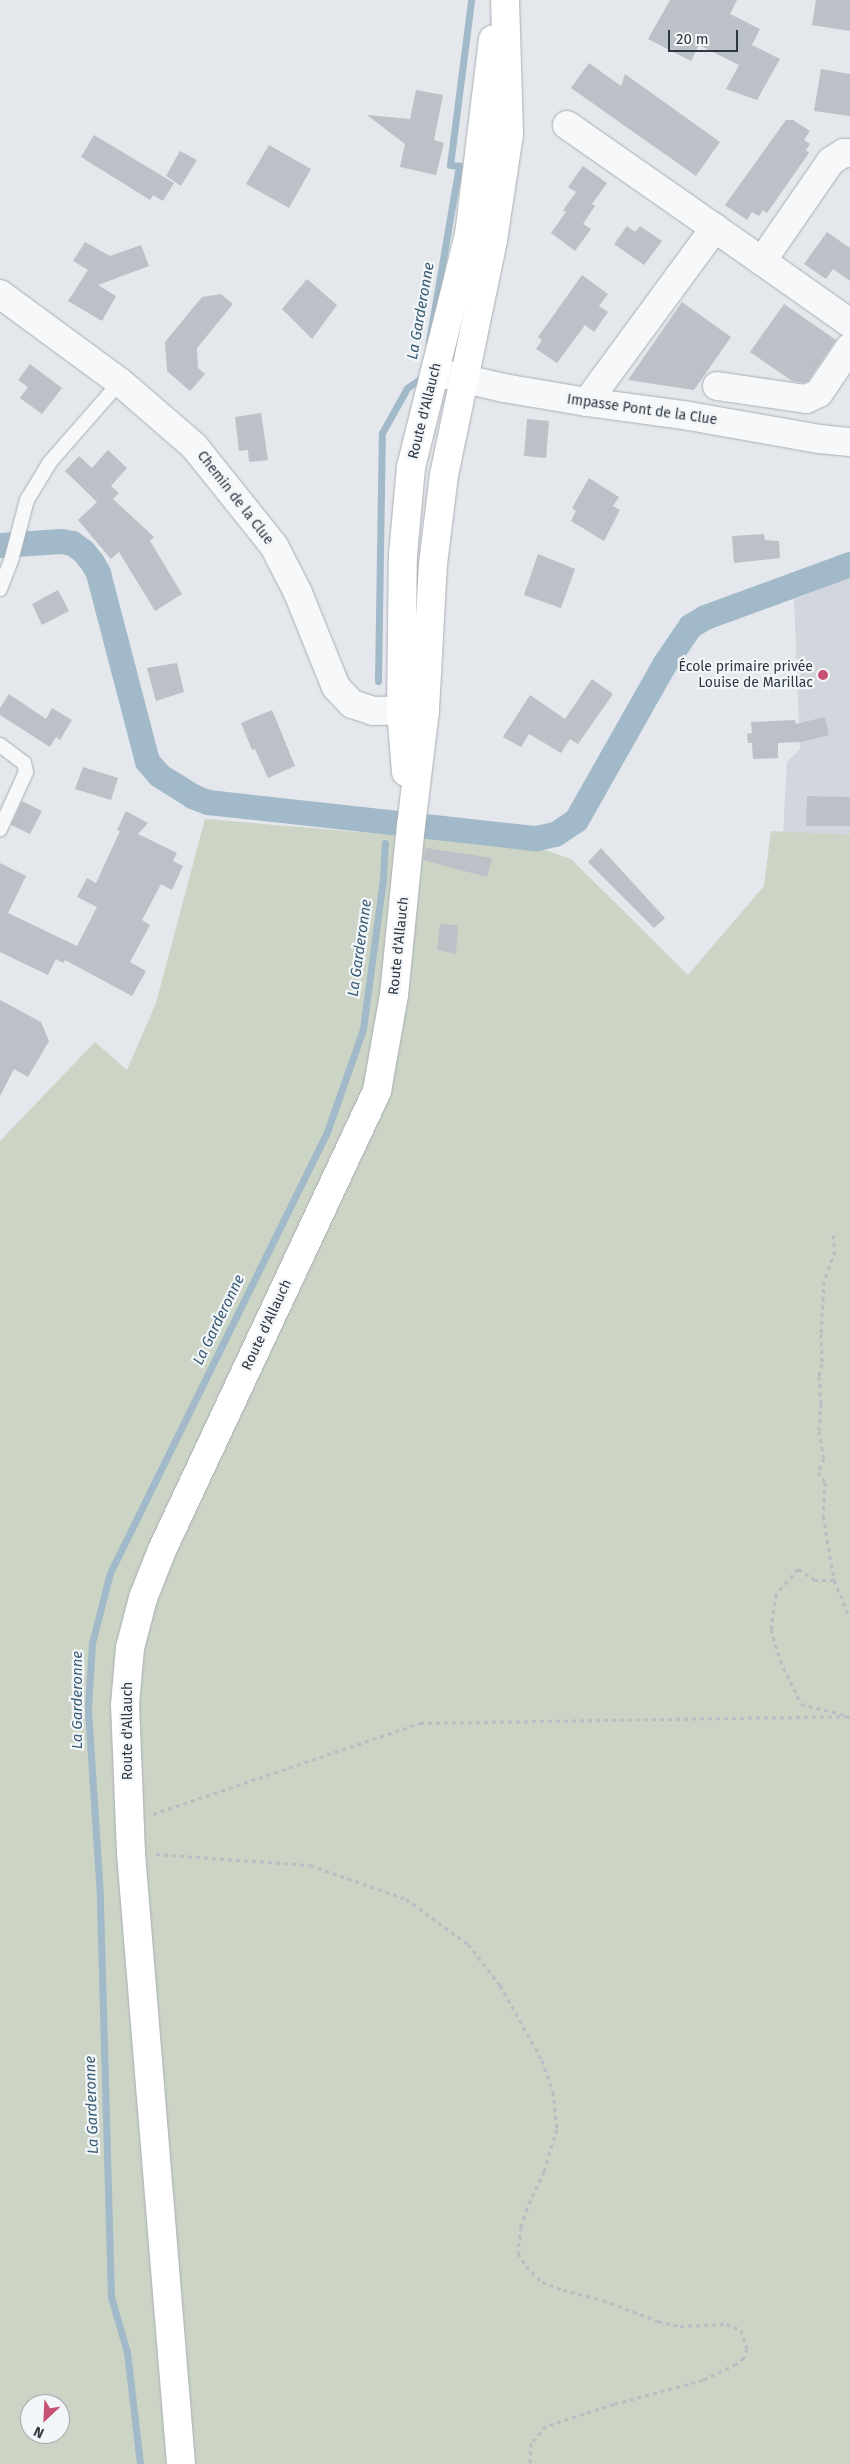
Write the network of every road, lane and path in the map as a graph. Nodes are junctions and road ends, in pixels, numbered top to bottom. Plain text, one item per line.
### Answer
1 (497, 0) edge
2 (505, 0) edge
3 (567, 126) dead end
4 (850, 153) edge
5 (714, 228) junction
6 (481, 237) junction
7 (762, 261) junction
8 (0, 294) edge
9 (850, 322) edge
10 (850, 347) edge
11 (435, 372) junction
12 (466, 379) junction
13 (120, 382) junction
14 (717, 386) dead end
15 (587, 402) junction
16 (850, 442) edge
17 (0, 589) edge
18 (413, 710) junction
19 (0, 745) edge
20 (0, 829) edge
21 (833, 1235) dead end
22 (834, 1580) junction
23 (850, 1618) edge
24 (850, 1710) edge
25 (850, 1716) edge
26 (129, 1822) junction
27 (131, 1853) junction
28 (181, 2464) edge
29 (530, 2464) edge

1 - 6 main road, Route d'Allauch
2 - 6 main road, Route d'Allauch
3 - 5 street
4 - 7 street
5 - 7 street
5 - 15 street
6 - 11 main road, Route d'Allauch
6 - 12 main road, Route d'Allauch
7 - 9 street
8 - 13 street, Chemin de la Clue
10 - 14 street
11 - 12 street, Impasse Pont de la Clue
11 - 18 main road, Route d'Allauch
12 - 15 street, Impasse Pont de la Clue
12 - 18 main road, Route d'Allauch
13 - 17 lane
13 - 18 street, Chemin de la Clue
15 - 16 street, Impasse Pont de la Clue
18 - 26 main road, Route d'Allauch
19 - 20 lane
21 - 22 path
22 - 23 path
22 - 25 path
24 - 25 path
25 - 26 path
26 - 27 main road, Route d'Allauch
27 - 28 main road, Route d'Allauch
27 - 29 path

